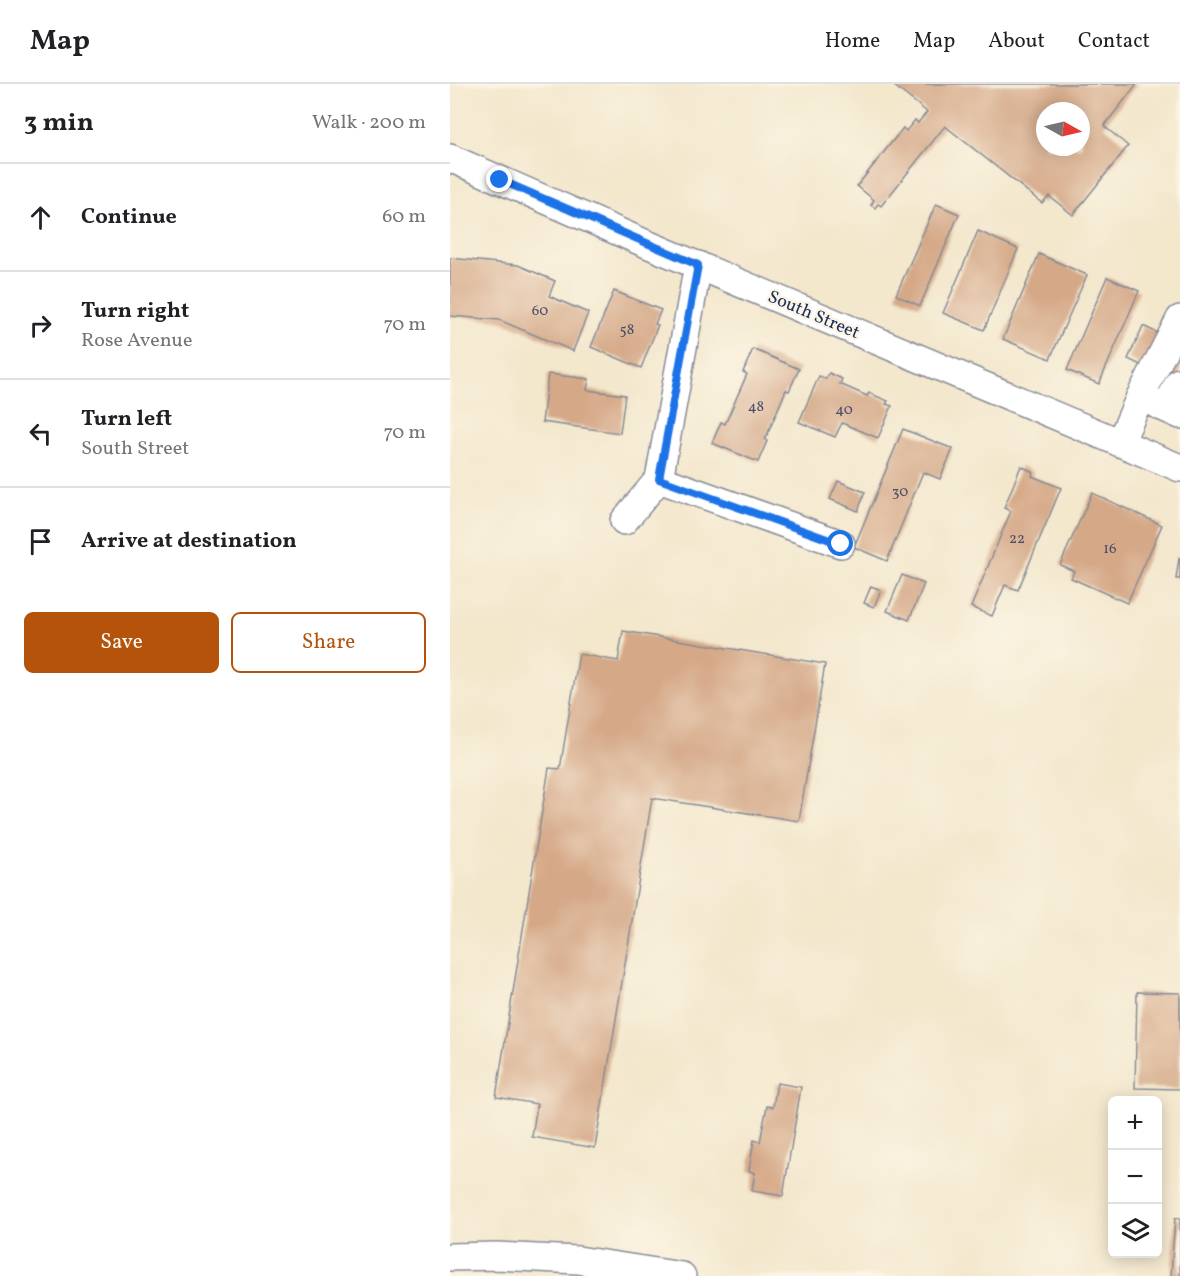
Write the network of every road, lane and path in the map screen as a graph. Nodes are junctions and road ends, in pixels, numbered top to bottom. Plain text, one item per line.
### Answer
1 (450, 158) edge
2 (698, 265) junction
3 (1180, 319) edge
4 (1179, 382) edge
5 (1140, 397) junction
6 (1173, 412) edge
7 (1120, 443) junction
8 (1180, 468) edge
9 (659, 479) junction
10 (624, 521) dead end
11 (841, 544) dead end
12 (450, 1257) edge
13 (678, 1275) edge

1 - 2 street, South Street
2 - 7 street, South Street
2 - 9 street
3 - 5 street
4 - 6 street
5 - 6 street
5 - 7 street
7 - 8 street, South Street
9 - 10 street
9 - 11 street
12 - 13 street

